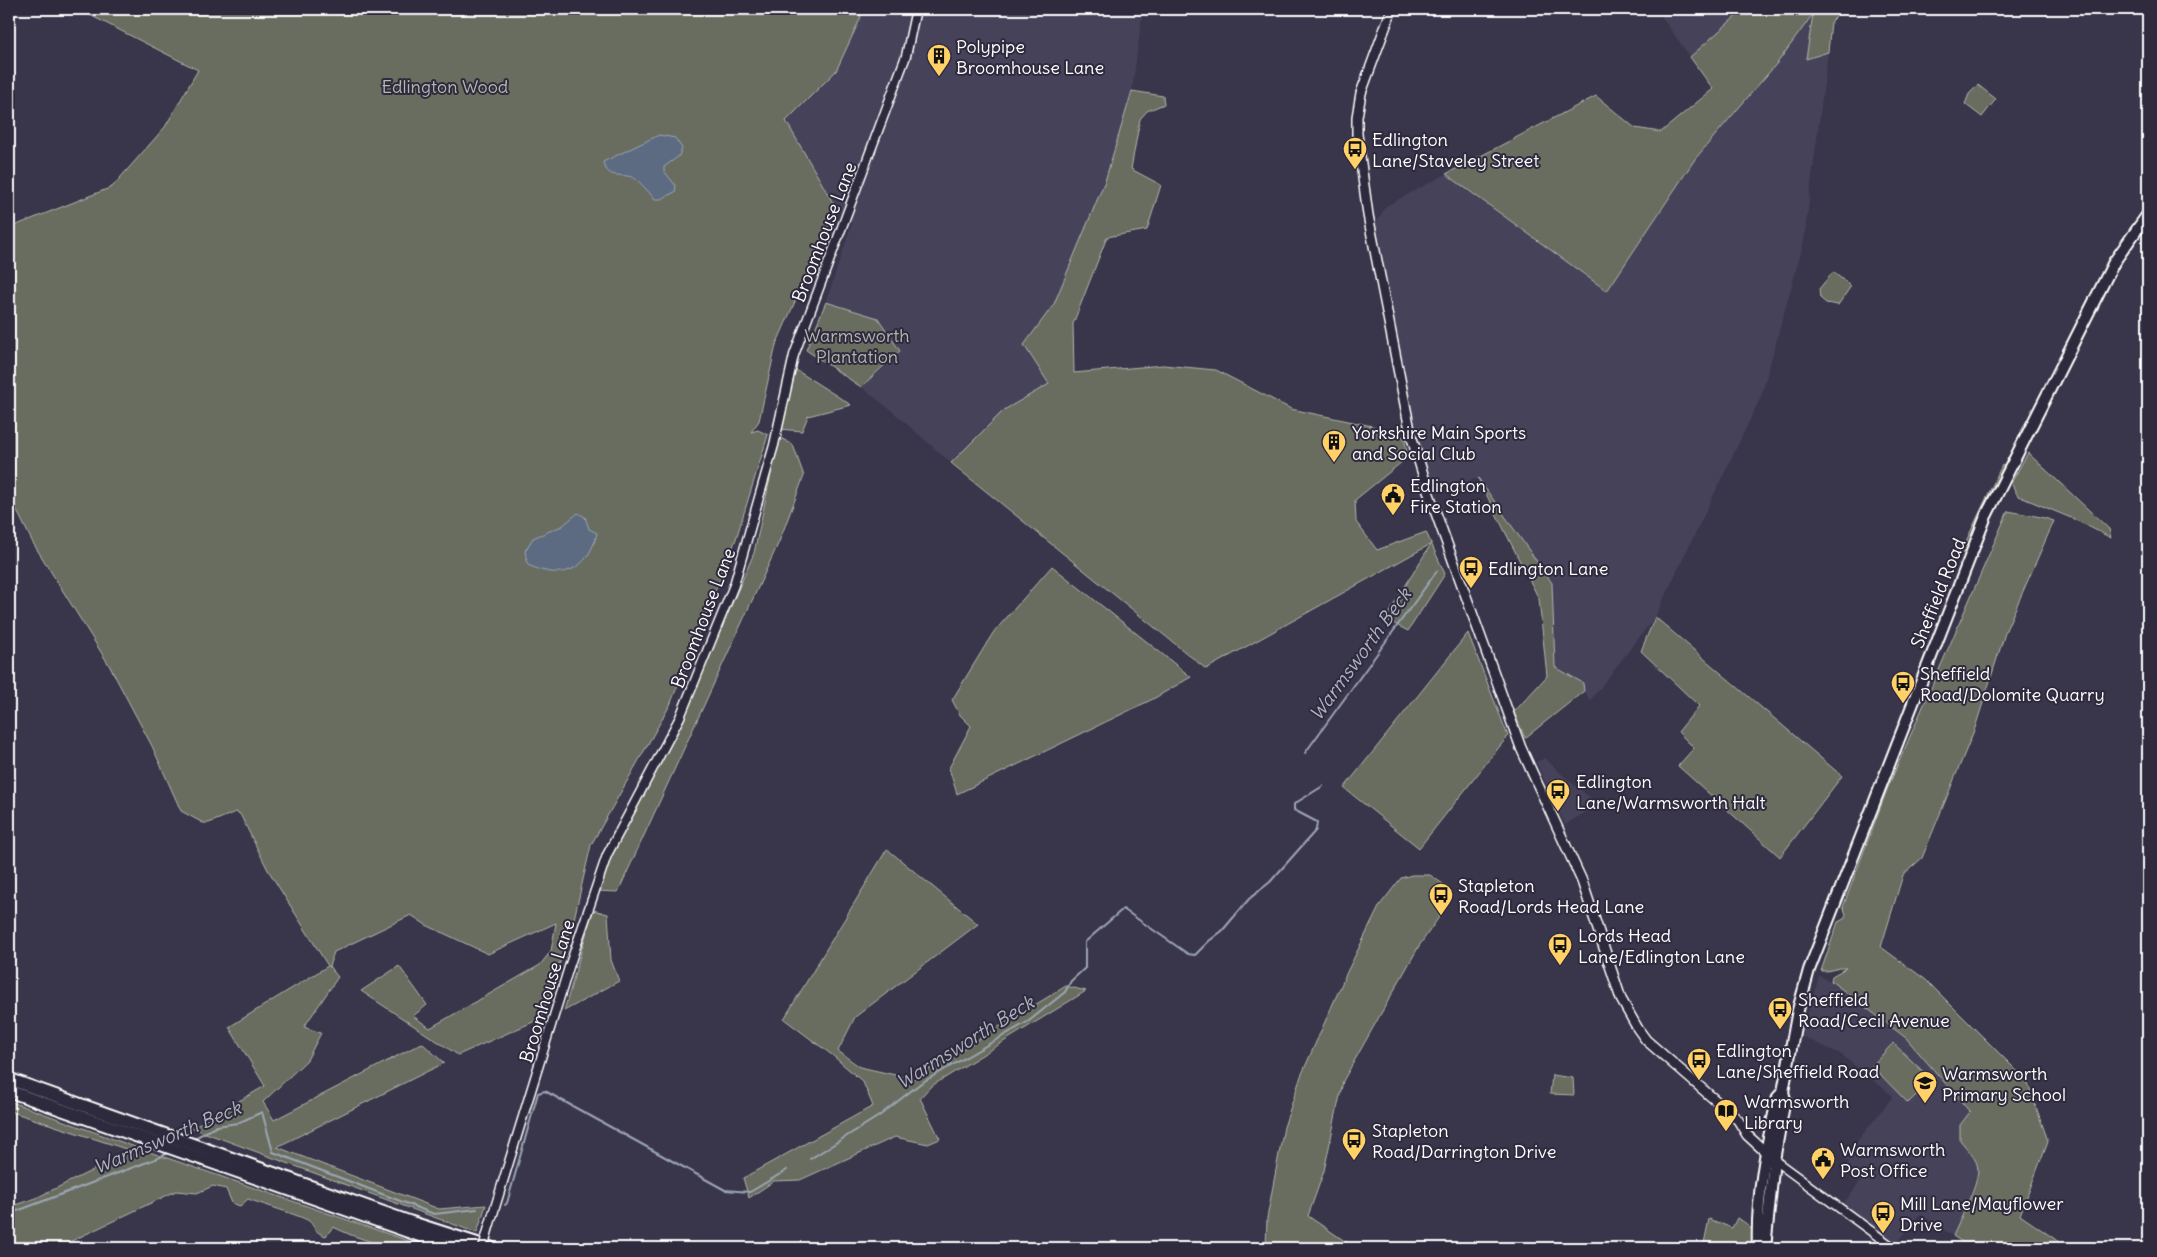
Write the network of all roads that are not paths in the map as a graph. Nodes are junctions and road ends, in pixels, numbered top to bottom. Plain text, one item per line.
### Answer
1 (916, 9) edge
2 (1392, 9) edge
3 (2148, 214) edge
4 (9, 1079) edge
5 (9, 1091) edge
6 (1782, 1092) junction
7 (181, 1146) junction
8 (1765, 1152) junction
9 (1774, 1160) junction
10 (455, 1248) edge
11 (482, 1248) edge
12 (491, 1248) edge
13 (1758, 1248) edge
14 (1765, 1248) edge
15 (1894, 1248) edge

1 - 11 street, Broomhouse Lane, bridge
2 - 8 main road
3 - 6 main road, Sheffield Road
4 - 7 highway
5 - 7 highway
6 - 8 main road, Sheffield Road
6 - 9 main road, Sheffield Road
7 - 10 highway
7 - 12 highway
8 - 9 main road
8 - 13 main road, Sheffield Road
9 - 14 main road, Sheffield Road
9 - 15 street

